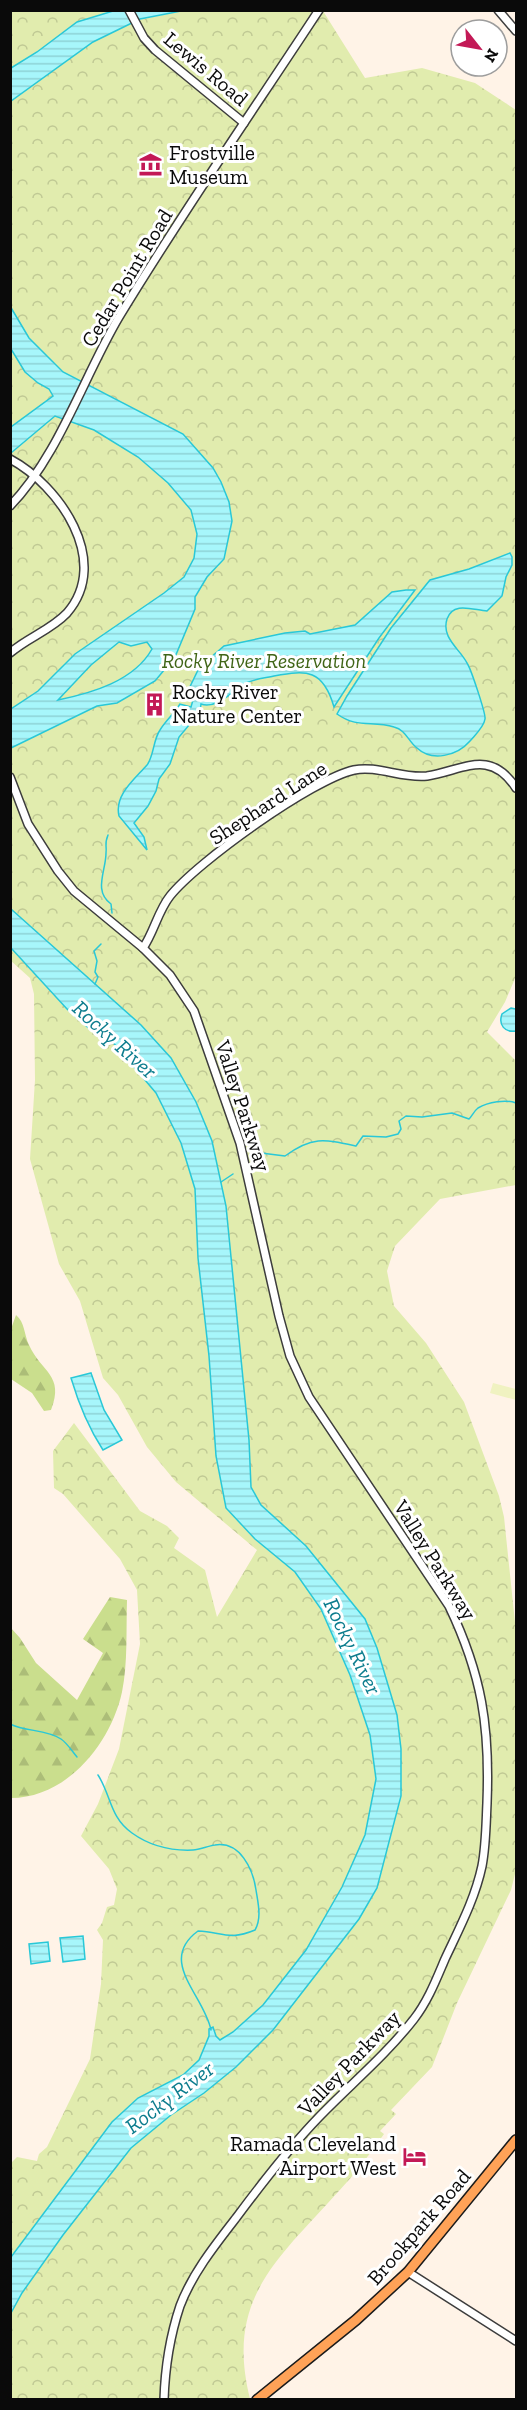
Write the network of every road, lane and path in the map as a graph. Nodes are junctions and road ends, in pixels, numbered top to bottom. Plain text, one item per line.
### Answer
1 (129, 10) edge
2 (319, 10) edge
3 (498, 10) edge
4 (516, 31) edge
5 (244, 123) junction
6 (10, 459) edge
7 (35, 476) junction
8 (10, 506) edge
9 (10, 653) edge
10 (10, 777) edge
11 (516, 788) edge
12 (143, 948) junction
13 (516, 2140) edge
14 (408, 2272) junction
15 (516, 2341) edge
16 (164, 2400) edge
17 (257, 2400) edge

1 - 5 street, Lewis Road
2 - 5 street, Cedar Point Road
3 - 4 street
5 - 7 street, Cedar Point Road
6 - 7 street
7 - 8 street, Cedar Point Road
7 - 9 street
10 - 12 street, Valley Parkway
11 - 12 street, Shephard Lane
12 - 16 street, Valley Parkway
13 - 14 main road, Brookpark Road
14 - 15 street
14 - 17 main road, Brookpark Road

